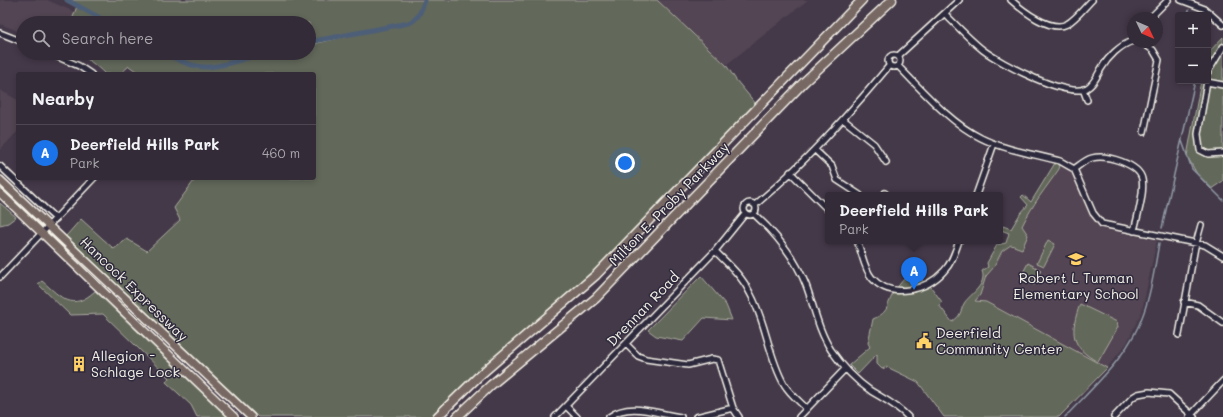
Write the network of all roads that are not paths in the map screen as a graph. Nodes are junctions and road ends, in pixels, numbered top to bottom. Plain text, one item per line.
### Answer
1 (862, 0) edge
2 (892, 0) edge
3 (959, 0) edge
4 (1011, 0) edge
5 (1092, 0) edge
6 (1168, 0) edge
7 (1181, 0) edge
8 (1156, 12) edge
9 (945, 14) junction
10 (1223, 25) edge
11 (0, 33) edge
12 (16, 39) edge
13 (1127, 44) edge
14 (1223, 47) edge
15 (1150, 48) edge
16 (898, 56) junction
17 (65, 60) edge
18 (889, 66) junction
19 (898, 66) junction
20 (1211, 67) edge
21 (88, 72) edge
22 (1211, 83) edge
23 (1207, 84) edge
24 (1223, 85) edge
25 (1083, 89) junction
26 (1087, 100) dead end
27 (844, 120) junction
28 (1144, 132) dead end
29 (994, 144) junction
30 (815, 150) junction
31 (1223, 153) edge
32 (886, 162) dead end
33 (0, 166) edge
34 (1074, 169) junction
35 (790, 172) junction
36 (0, 180) edge
37 (92, 180) edge
38 (855, 192) edge
39 (977, 192) edge
40 (0, 193) edge
41 (755, 205) junction
42 (825, 207) edge
43 (745, 214) junction
44 (754, 214) junction
45 (56, 219) junction
46 (1201, 225) dead end
47 (49, 226) junction
48 (1134, 231) junction
49 (42, 234) junction
50 (1196, 243) junction
51 (858, 244) edge
52 (958, 244) edge
53 (715, 251) junction
54 (1223, 256) edge
55 (0, 277) edge
56 (1184, 302) junction
57 (1223, 324) edge
58 (1179, 335) dead end
59 (626, 344) junction
60 (711, 352) dead end
61 (712, 359) junction
62 (845, 369) junction
63 (1223, 381) edge
64 (566, 406) junction
65 (733, 408) junction
66 (807, 409) junction
67 (1191, 416) edge
68 (234, 417) edge
69 (251, 417) edge
70 (437, 417) edge
71 (457, 417) edge
72 (555, 417) edge
73 (577, 417) edge
74 (609, 417) edge
75 (681, 417) edge
76 (698, 417) edge
77 (739, 417) edge
78 (799, 417) edge
79 (908, 417) edge
80 (1114, 417) edge

1 - 70 highway, Milton E. Proby Parkway
2 - 71 highway, Milton E. Proby Parkway
3 - 9 street
4 - 5 street
6 - 8 street
7 - 10 street
9 - 16 street
9 - 25 street
11 - 12 street
13 - 25 street
14 - 20 street
15 - 28 street
16 - 18 street
16 - 19 street
17 - 21 street
18 - 19 street
18 - 27 street
19 - 29 street
22 - 24 street
23 - 31 street
25 - 26 street
27 - 30 street
27 - 32 street
29 - 34 street
29 - 39 street
30 - 35 street
30 - 38 street
33 - 45 street
34 - 48 street
34 - 48 street
35 - 41 street
35 - 42 street
36 - 47 main road, Hancock Expressway
37 - 45 street
40 - 49 main road, Hancock Expressway
41 - 43 street
41 - 44 street
43 - 44 street
43 - 53 street, Drennan Road
44 - 62 street
45 - 47 street
46 - 50 street
47 - 49 street
47 - 69 main road, Hancock Expressway
48 - 50 street
49 - 55 street
49 - 68 main road, Hancock Expressway
50 - 54 street
50 - 56 street
51 - 52 street
53 - 59 street, Drennan Road
53 - 66 street
56 - 57 street
56 - 58 street
59 - 61 street
59 - 64 street, Drennan Road
60 - 61 street
61 - 65 street
62 - 66 street
62 - 79 street
63 - 67 street
64 - 72 street, Drennan Road
64 - 73 street
65 - 76 street
65 - 77 street
66 - 78 street
67 - 80 street
74 - 75 street

